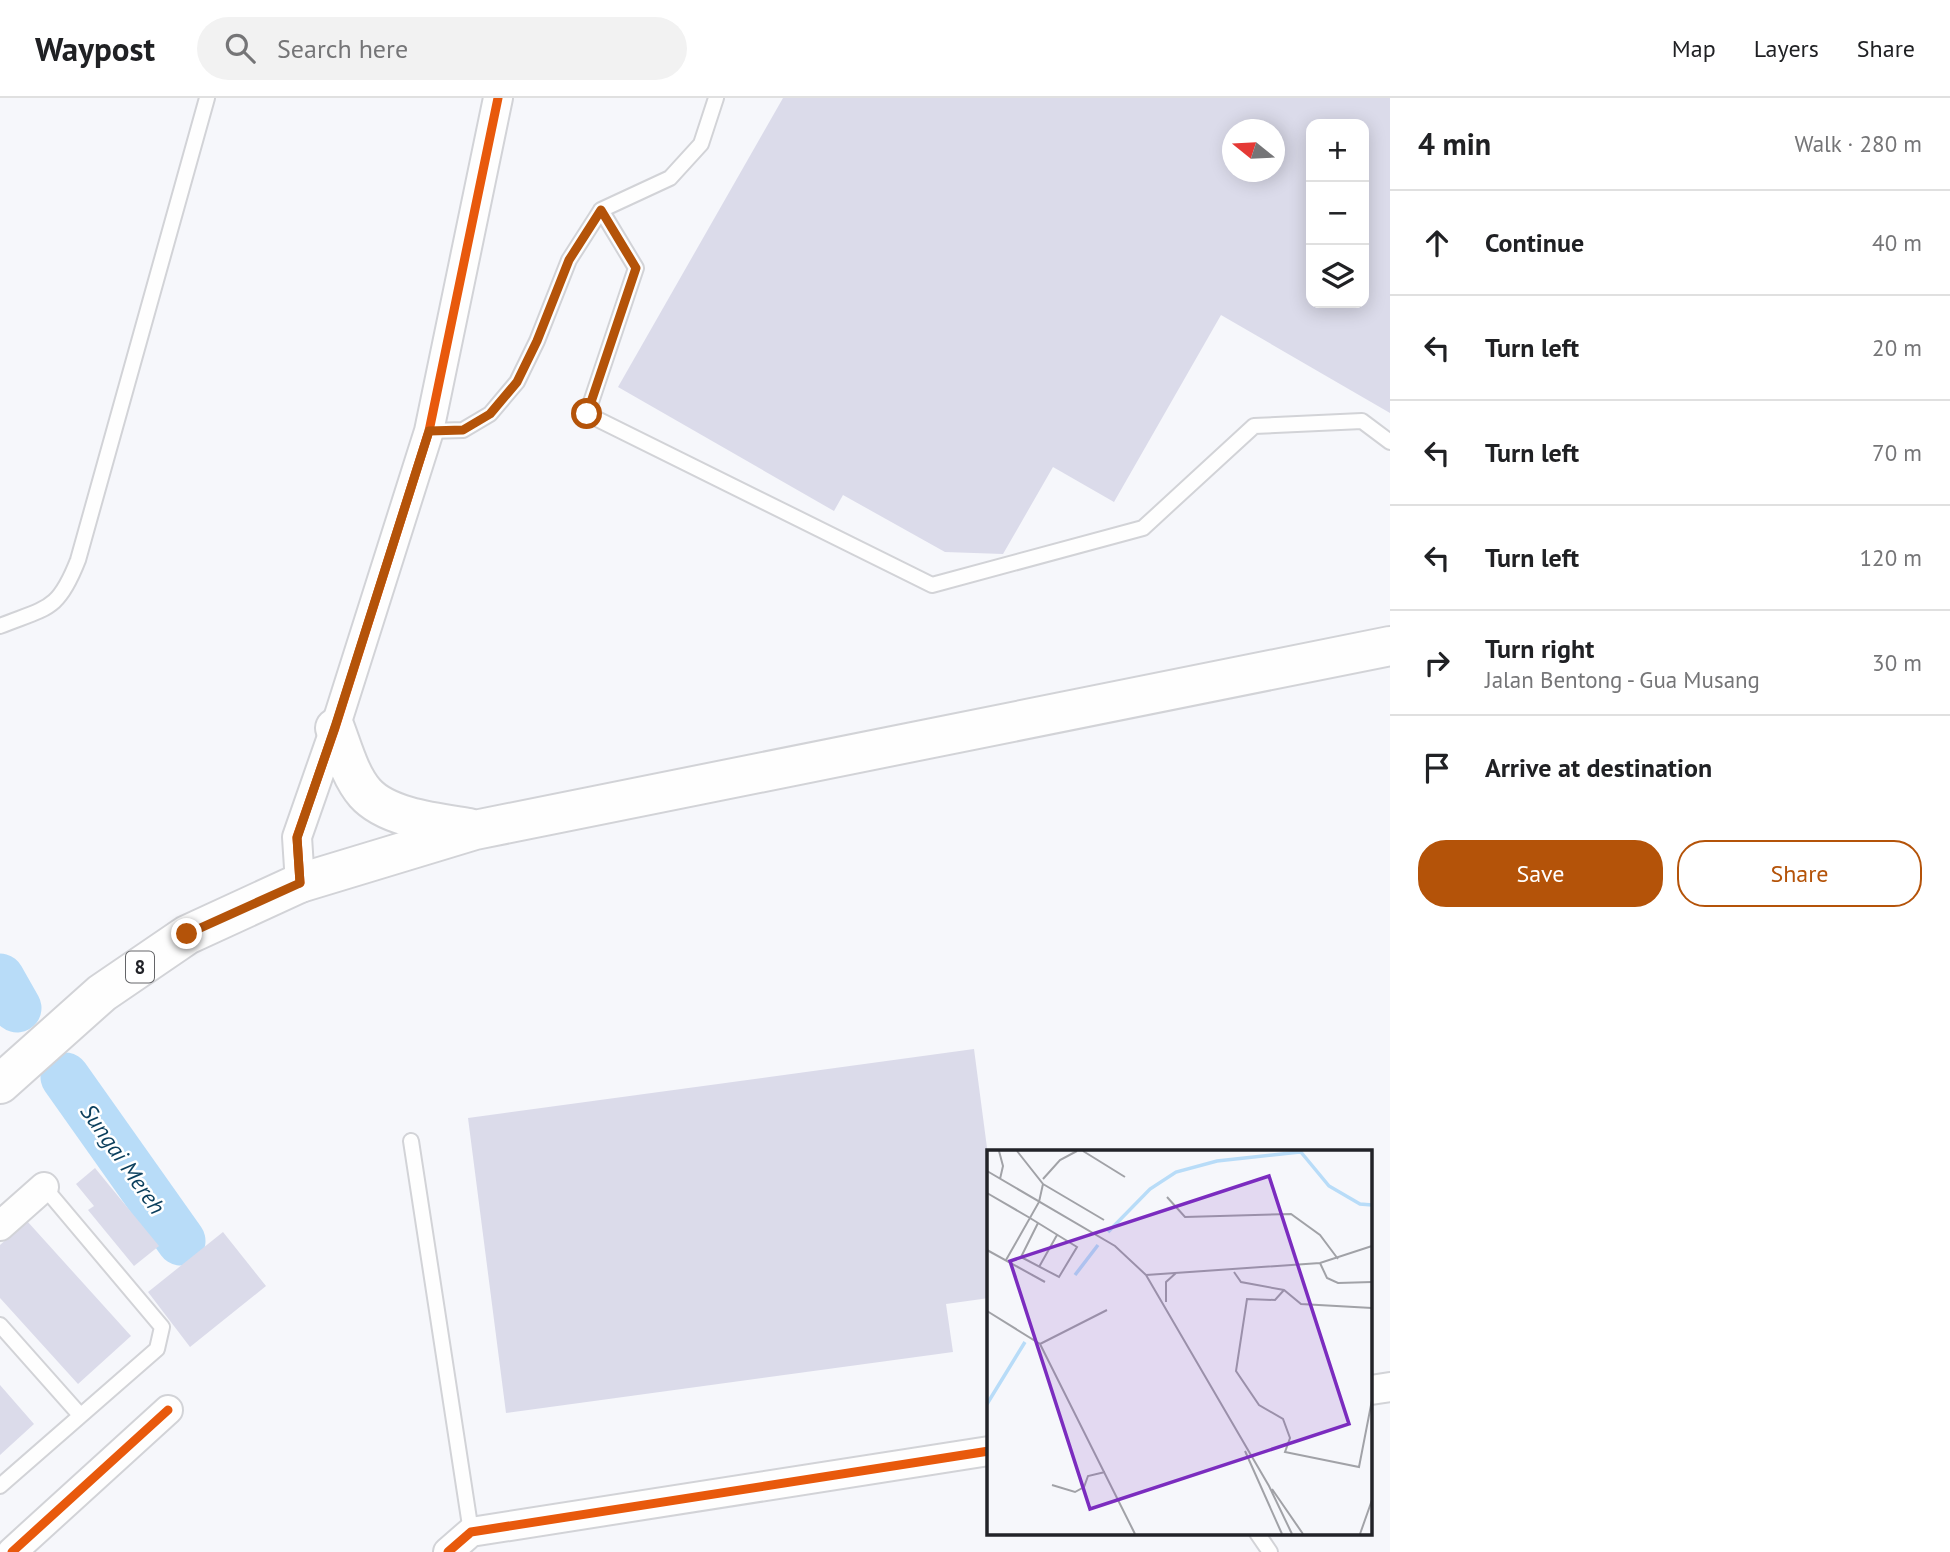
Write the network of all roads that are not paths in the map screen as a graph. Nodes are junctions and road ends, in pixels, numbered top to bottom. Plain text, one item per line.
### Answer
1 (207, 98) edge
2 (498, 98) edge
3 (716, 98) edge
4 (601, 210) junction
5 (429, 431) junction
6 (1390, 442) edge
7 (0, 626) edge
8 (1390, 646) edge
9 (1292, 667) junction
10 (1390, 675) edge
11 (335, 727) junction
12 (475, 830) junction
13 (300, 883) junction
14 (0, 1084) edge
15 (411, 1141) dead end
16 (44, 1187) joint
17 (0, 1226) edge
18 (0, 1325) edge
19 (1390, 1387) edge
20 (1372, 1390) edge
21 (169, 1410) dead end
22 (80, 1415) junction
23 (987, 1451) edge
24 (0, 1486) edge
25 (471, 1532) junction
26 (1258, 1534) edge
27 (12, 1552) edge
28 (448, 1552) edge
29 (1270, 1552) edge

1 - 7 lane
2 - 5 street
3 - 4 lane
4 - 5 lane
4 - 6 lane
5 - 11 street
8 - 9 main road
9 - 10 main road
9 - 12 main road
11 - 12 main road
11 - 13 street
12 - 13 main road
13 - 14 main road, 8
15 - 25 lane
16 - 17 street
16 - 22 lane
18 - 22 lane
19 - 20 street
21 - 27 street
22 - 24 lane
23 - 25 street
25 - 28 street
26 - 29 lane

